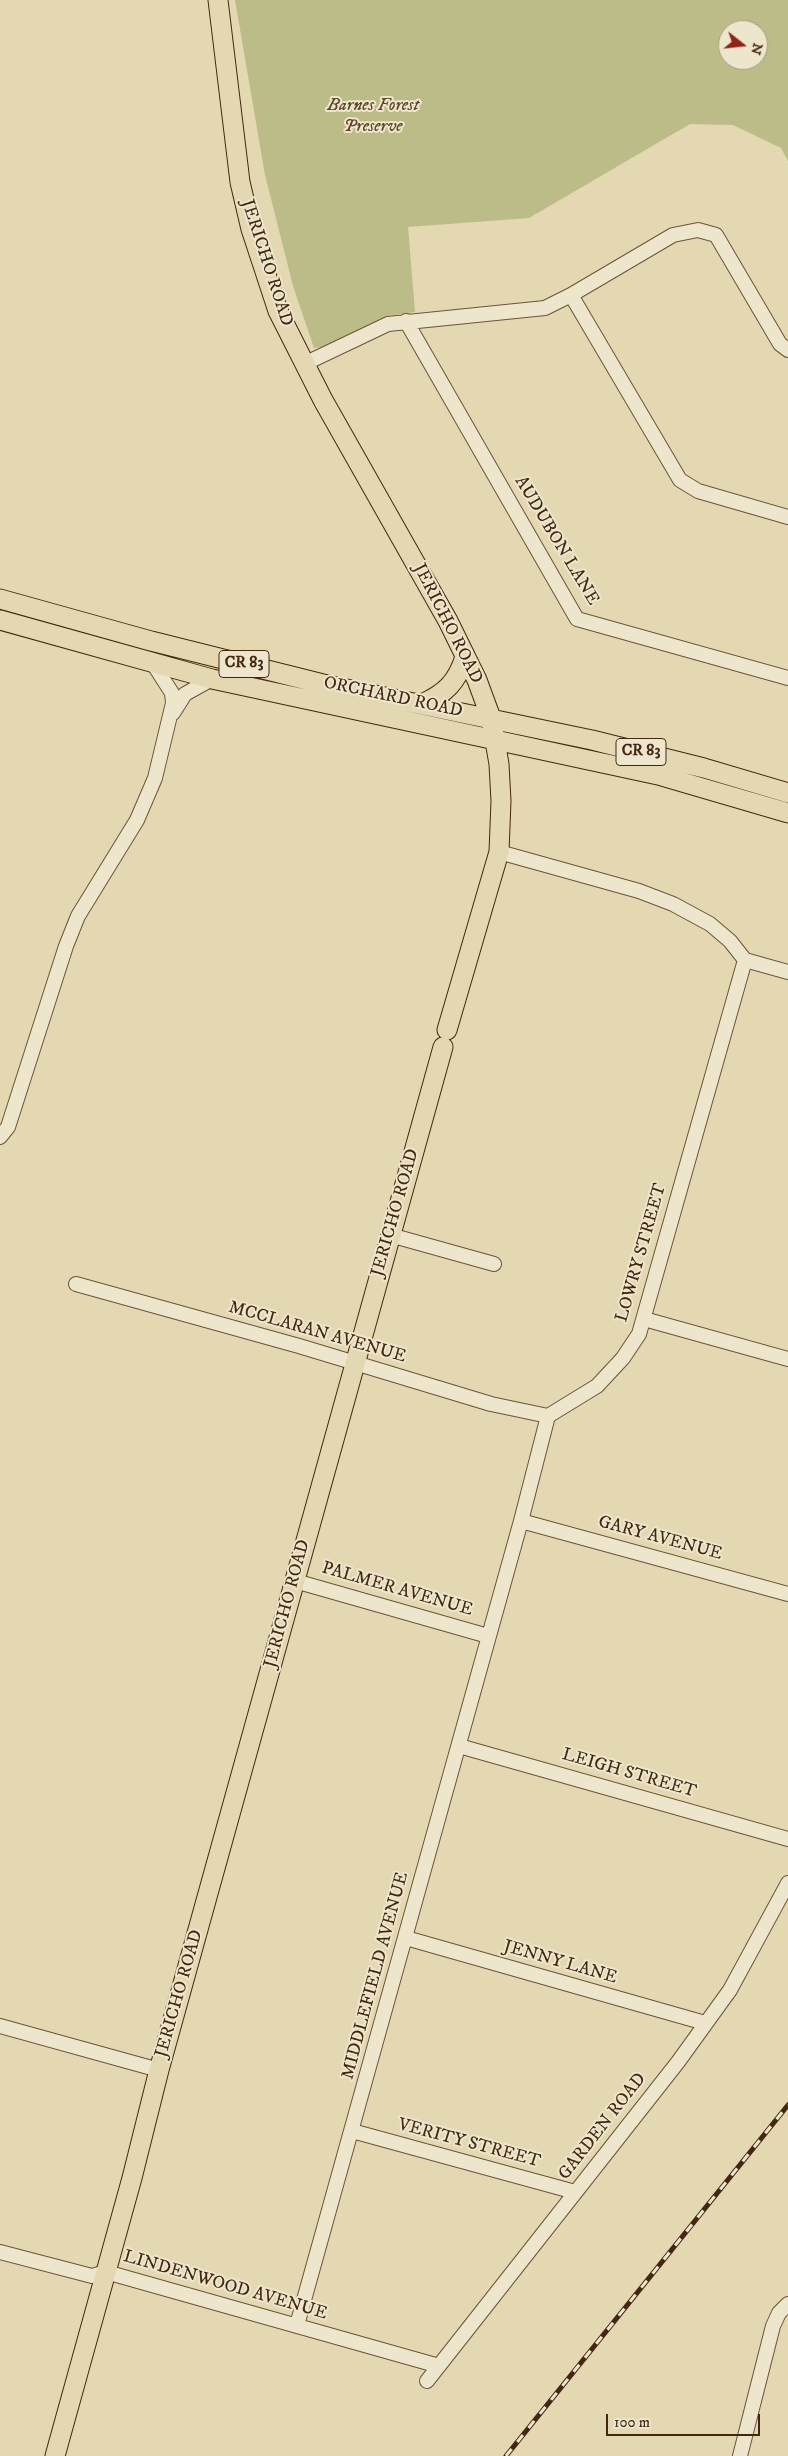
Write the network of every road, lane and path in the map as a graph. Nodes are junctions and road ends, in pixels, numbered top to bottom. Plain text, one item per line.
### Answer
1 (218, 0) edge
2 (571, 295) junction
3 (406, 321) junction
4 (788, 350) edge
5 (304, 364) junction
6 (788, 517) edge
7 (0, 599) edge
8 (0, 620) edge
9 (465, 657) junction
10 (152, 662) junction
11 (788, 678) edge
12 (212, 679) junction
13 (422, 704) junction
14 (172, 714) junction
15 (491, 718) junction
16 (495, 740) junction
17 (788, 793) edge
18 (788, 813) edge
19 (499, 852) junction
20 (745, 960) junction
21 (788, 972) edge
22 (0, 1137) edge
23 (390, 1235) junction
24 (494, 1264) dead end
25 (76, 1284) dead end
26 (644, 1319) junction
27 (788, 1359) edge
28 (355, 1362) junction
29 (548, 1416) junction
30 (521, 1521) junction
31 (295, 1581) junction
32 (788, 1594) edge
33 (488, 1636) junction
34 (459, 1746) junction
35 (788, 1838) edge
36 (788, 1883) edge
37 (406, 1938) junction
38 (705, 2023) junction
39 (0, 2026) edge
40 (159, 2070) junction
41 (352, 2131) junction
42 (575, 2192) junction
43 (0, 2252) edge
44 (106, 2272) junction
45 (788, 2304) edge
46 (297, 2324) junction
47 (439, 2366) junction
48 (426, 2381) dead end
49 (55, 2456) edge
50 (740, 2456) edge

1 - 5 main road, JERICHO ROAD
2 - 3 street
2 - 4 street
2 - 6 street
3 - 5 street
3 - 11 street, AUDUBON LANE
5 - 9 main road, JERICHO ROAD
7 - 13 main road, ORCHARD ROAD / CR 83
8 - 10 main road, ORCHARD ROAD / CR 83
9 - 13 main road
9 - 15 main road, JERICHO ROAD
10 - 12 main road, ORCHARD ROAD / CR 83
10 - 14 street
12 - 14 street
12 - 16 main road, ORCHARD ROAD / CR 83
13 - 15 main road, ORCHARD ROAD / CR 83
14 - 22 street
15 - 16 main road, JERICHO ROAD
15 - 17 main road, ORCHARD ROAD / CR 83
16 - 18 main road, ORCHARD ROAD / CR 83
16 - 19 main road, JERICHO ROAD
19 - 20 street
19 - 23 main road, JERICHO ROAD
20 - 21 street
20 - 26 street, LOWRY STREET
23 - 24 street
23 - 28 main road, JERICHO ROAD
25 - 28 street, MCCLARAN AVENUE
26 - 27 street
26 - 29 street, LOWRY STREET
28 - 29 street, MCCLARAN AVENUE
28 - 31 main road, JERICHO ROAD
29 - 30 street
30 - 32 street, GARY AVENUE
30 - 33 street
31 - 33 street, PALMER AVENUE
31 - 40 main road, JERICHO ROAD
33 - 34 street, MIDDLEFIELD AVENUE
34 - 35 street, LEIGH STREET
34 - 37 street, MIDDLEFIELD AVENUE
36 - 38 street, GARDEN ROAD
37 - 38 street, JENNY LANE
37 - 41 street, MIDDLEFIELD AVENUE
38 - 42 street, GARDEN ROAD
39 - 40 street
40 - 44 main road, JERICHO ROAD
41 - 42 street, VERITY STREET
41 - 46 street, MIDDLEFIELD AVENUE
42 - 47 street, GARDEN ROAD
43 - 44 street, LINDENWOOD AVENUE
44 - 46 street, LINDENWOOD AVENUE
44 - 49 main road, JERICHO ROAD
45 - 50 street
46 - 47 street, LINDENWOOD AVENUE
47 - 48 street, GARDEN ROAD

